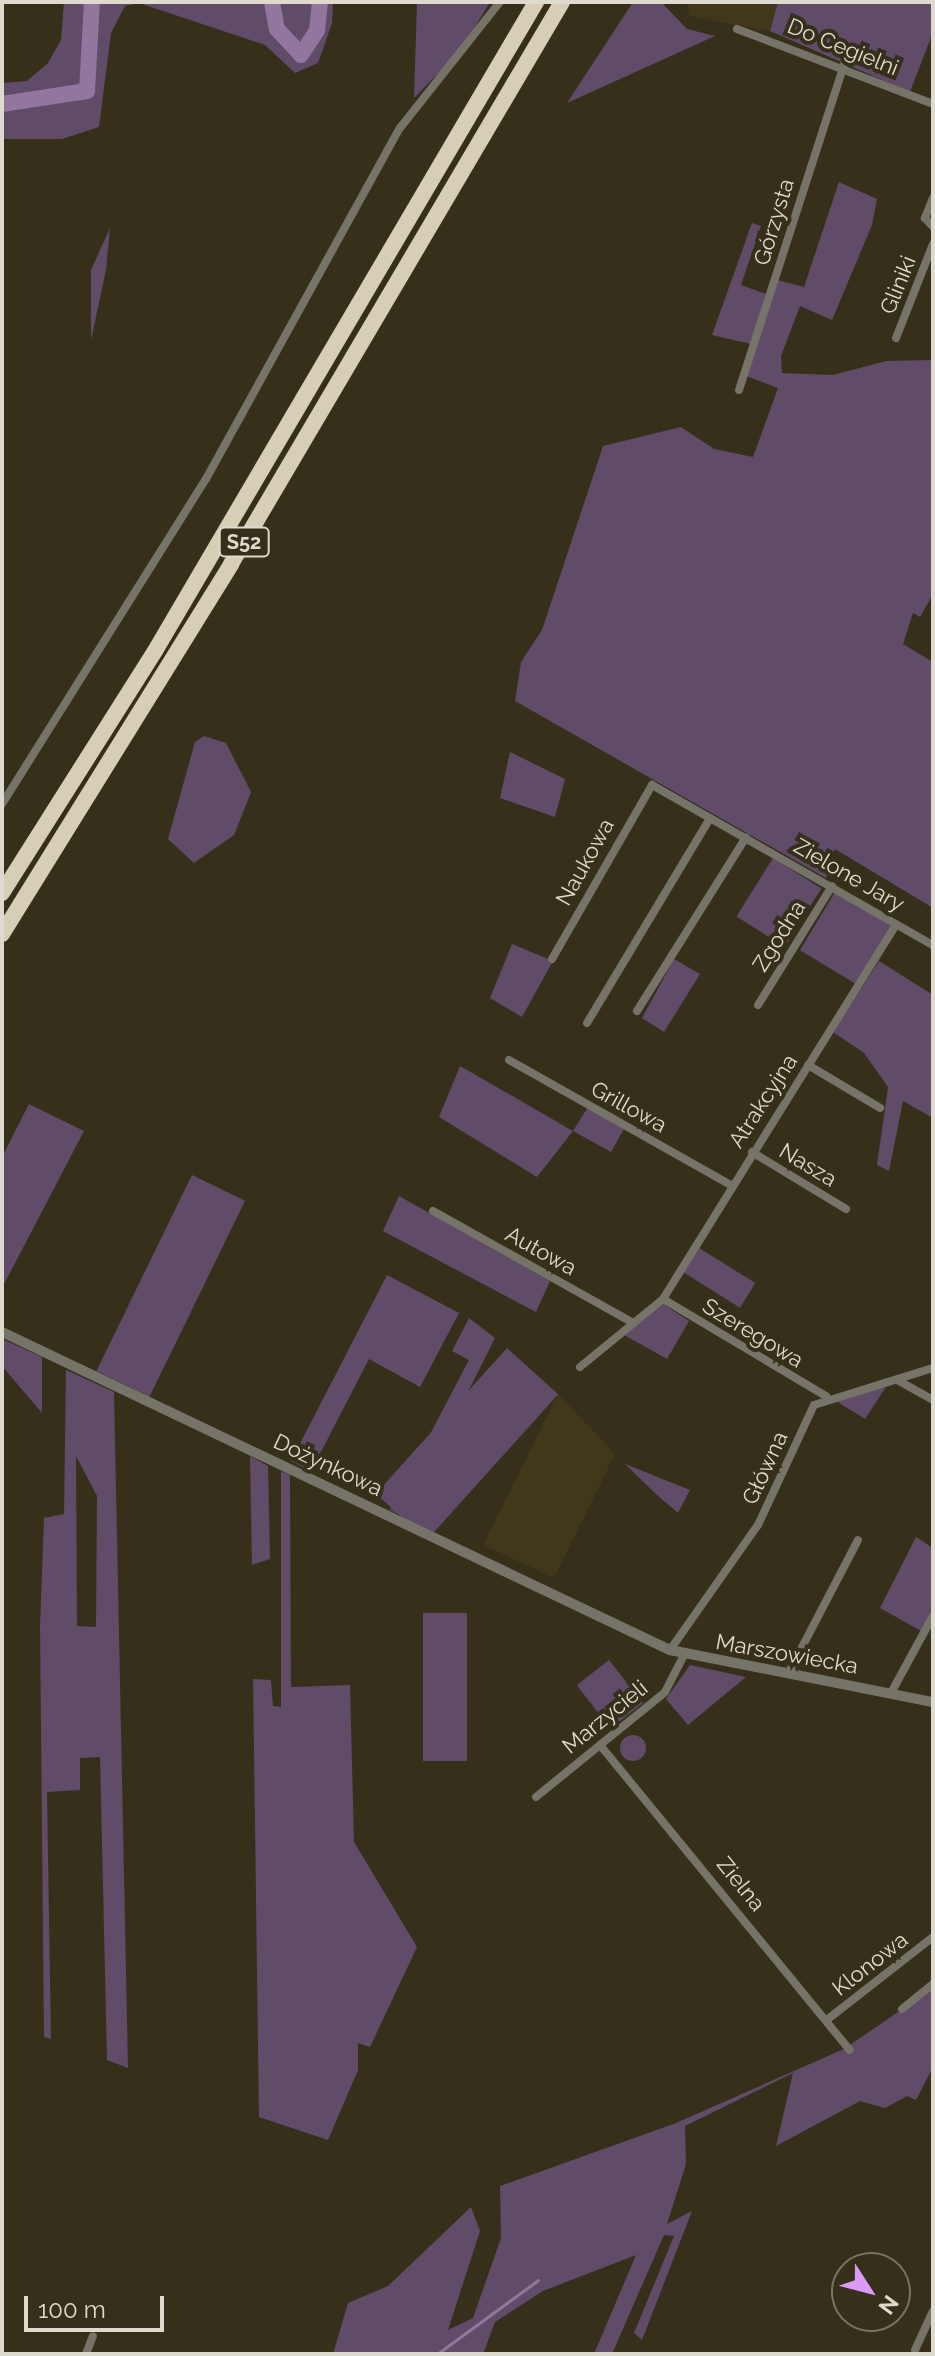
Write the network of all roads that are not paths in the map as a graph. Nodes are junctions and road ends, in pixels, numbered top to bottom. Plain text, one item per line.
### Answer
1 (500, 2) edge
2 (536, 2) edge
3 (562, 2) edge
4 (737, 29) dead end
5 (844, 64) junction
6 (933, 104) edge
7 (933, 198) edge
8 (933, 227) edge
9 (933, 244) edge
10 (896, 338) dead end
11 (739, 390) dead end
12 (652, 785) joint
13 (2, 804) edge
14 (710, 818) junction
15 (746, 837) junction
16 (832, 886) junction
17 (2, 893) edge
18 (896, 924) junction
19 (2, 934) edge
20 (933, 945) edge
21 (552, 959) dead end
22 (758, 1005) dead end
23 (637, 1011) dead end
24 (587, 1023) dead end
25 (509, 1060) dead end
26 (808, 1065) junction
27 (880, 1108) dead end
28 (752, 1152) junction
29 (731, 1185) junction
30 (846, 1209) dead end
31 (433, 1211) dead end
32 (663, 1299) junction
33 (632, 1322) junction
34 (2, 1332) edge
35 (580, 1367) dead end
36 (933, 1368) edge
37 (899, 1381) junction
38 (826, 1396) junction
39 (933, 1400) edge
40 (858, 1540) dead end
41 (933, 1616) edge
42 (638, 1633) joint
43 (670, 1650) junction
44 (684, 1655) junction
45 (788, 1674) junction
46 (891, 1693) junction
47 (933, 1702) edge
48 (600, 1745) junction
49 (536, 1797) dead end
50 (933, 1937) edge
51 (933, 1984) edge
52 (902, 2009) dead end
53 (828, 2019) junction
54 (850, 2050) dead end
55 (933, 2311) edge
56 (93, 2336) dead end
57 (915, 2350) dead end
58 (86, 2354) edge

1 - 13 street
2 - 17 highway, S52
3 - 19 highway, S52
4 - 5 street, Do Cegielni
5 - 6 street, Do Cegielni
5 - 11 street, Górzysta
7 - 8 street
9 - 10 street, Gliniki
12 - 14 street, Zielone Jary
12 - 21 street, Naukowa
14 - 15 street, Zielone Jary
14 - 24 street
15 - 16 street, Zielone Jary
15 - 23 street
16 - 18 street, Zielone Jary
16 - 22 street, Zgodna
18 - 20 street, Zielone Jary
18 - 26 street, Atrakcyjna
25 - 29 street, Grillowa
26 - 27 street
26 - 28 street, Atrakcyjna
28 - 29 street, Atrakcyjna
28 - 30 street, Nasza
29 - 32 street, Atrakcyjna
31 - 33 street, Autowa
32 - 33 street
32 - 38 street, Szeregowa
33 - 35 street
34 - 42 street, Dożynkowa
36 - 37 street
37 - 38 street
37 - 39 street
38 - 43 street, Główna
40 - 45 street
41 - 46 street
42 - 43 street, Marszowiecka
43 - 44 street, Marszowiecka
44 - 45 street, Marszowiecka
44 - 48 street, Marzycieli
45 - 46 street, Marszowiecka
46 - 47 street, Marszowiecka
48 - 49 street, Marzycieli
48 - 53 street, Zielna
50 - 53 street, Klonowa
51 - 52 street
53 - 54 street, Zielna
55 - 57 street
56 - 58 street

